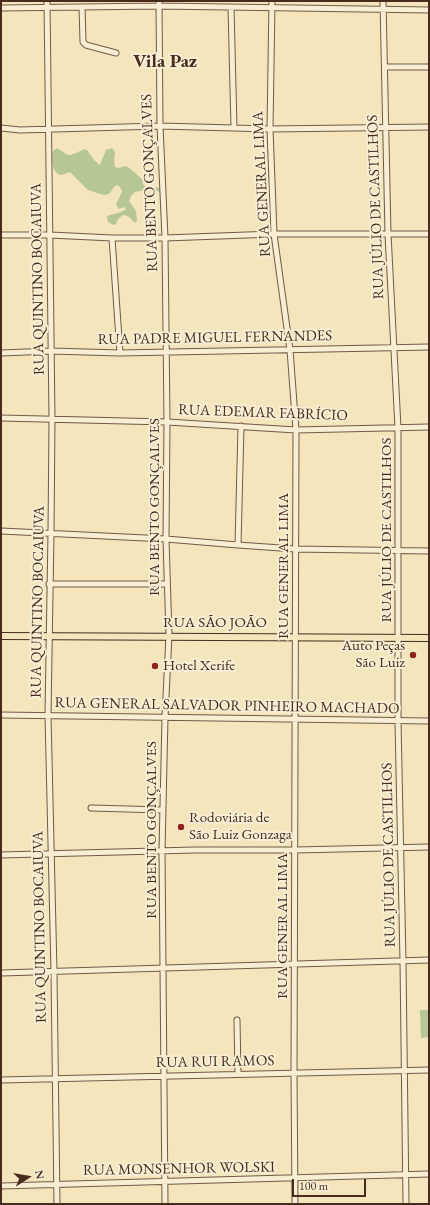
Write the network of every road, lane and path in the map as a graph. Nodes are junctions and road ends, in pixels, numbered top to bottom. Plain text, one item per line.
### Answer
1 (47, 1) edge
2 (272, 1) edge
3 (384, 1) edge
4 (159, 4) edge
5 (82, 7) junction
6 (231, 7) junction
7 (272, 7) junction
8 (1, 8) edge
9 (47, 8) junction
10 (384, 9) junction
11 (429, 10) edge
12 (116, 52) dead end
13 (385, 67) junction
14 (429, 67) edge
15 (160, 126) junction
16 (386, 127) junction
17 (429, 127) edge
18 (1, 128) edge
19 (48, 128) junction
20 (234, 128) junction
21 (270, 129) junction
22 (1, 234) edge
23 (274, 234) junction
24 (388, 234) junction
25 (429, 234) edge
26 (50, 235) junction
27 (112, 238) junction
28 (165, 238) junction
29 (429, 347) edge
30 (394, 348) junction
31 (290, 350) junction
32 (51, 351) junction
33 (120, 352) junction
34 (167, 352) junction
35 (1, 353) edge
36 (1, 418) edge
37 (52, 419) junction
38 (167, 422) junction
39 (242, 426) junction
40 (429, 427) edge
41 (398, 428) junction
42 (296, 430) junction
43 (1, 531) edge
44 (51, 533) junction
45 (166, 539) junction
46 (238, 546) junction
47 (295, 549) junction
48 (398, 551) junction
49 (429, 551) edge
50 (49, 584) junction
51 (167, 584) junction
52 (1, 636) edge
53 (49, 636) junction
54 (169, 636) junction
55 (296, 636) junction
56 (399, 637) junction
57 (429, 638) edge
58 (1, 715) edge
59 (48, 715) junction
60 (165, 717) junction
61 (296, 720) junction
62 (429, 721) edge
63 (398, 722) junction
64 (91, 808) dead end
65 (163, 810) junction
66 (429, 847) edge
67 (400, 848) junction
68 (295, 850) junction
69 (162, 851) junction
70 (52, 853) junction
71 (1, 855) edge
72 (429, 960) edge
73 (404, 962) junction
74 (295, 964) junction
75 (164, 969) junction
76 (54, 972) junction
77 (1, 973) edge
78 (237, 1020) dead end
79 (404, 1070) junction
80 (429, 1070) edge
81 (294, 1073) junction
82 (238, 1074) junction
83 (165, 1076) junction
84 (55, 1078) junction
85 (1, 1080) edge
86 (405, 1174) junction
87 (429, 1174) edge
88 (295, 1178) junction
89 (165, 1182) junction
90 (56, 1184) junction
91 (1, 1186) edge
92 (57, 1204) edge
93 (165, 1204) edge
94 (296, 1204) edge
95 (406, 1204) edge

1 - 9 street, RUA QUINTINO BOCAIUVA
2 - 7 street, RUA GENERAL LIMA
3 - 10 street, RUA JÚLIO DE CASTILHOS
4 - 5 street
4 - 6 street
4 - 15 street, RUA BENTO GONÇALVES
5 - 9 street
5 - 12 street
6 - 7 street
6 - 20 street
7 - 10 street
7 - 21 street, RUA GENERAL LIMA
8 - 9 street
9 - 19 street, RUA QUINTINO BOCAIUVA
10 - 11 street
10 - 13 street, RUA JÚLIO DE CASTILHOS
13 - 14 street
13 - 16 street, RUA JÚLIO DE CASTILHOS
15 - 19 street
15 - 20 street
15 - 28 street, RUA BENTO GONÇALVES
16 - 17 street
16 - 21 street
16 - 24 street, RUA JÚLIO DE CASTILHOS
18 - 19 street
19 - 26 street, RUA QUINTINO BOCAIUVA
20 - 21 street
21 - 23 street, RUA GENERAL LIMA
22 - 26 street
23 - 24 street
23 - 28 street
23 - 31 street, RUA GENERAL LIMA
24 - 25 street
24 - 30 street, RUA JÚLIO DE CASTILHOS
26 - 27 street
26 - 32 street, RUA QUINTINO BOCAIUVA
27 - 28 street
27 - 33 street
28 - 34 street, RUA BENTO GONÇALVES
29 - 30 street, RUA PADRE MIGUEL FERNANDES
30 - 31 street, RUA PADRE MIGUEL FERNANDES
30 - 41 street, RUA JÚLIO DE CASTILHOS
31 - 34 street, RUA PADRE MIGUEL FERNANDES
31 - 42 street, RUA GENERAL LIMA
32 - 33 street, RUA PADRE MIGUEL FERNANDES
32 - 35 street, RUA PADRE MIGUEL FERNANDES
32 - 37 street, RUA QUINTINO BOCAIUVA
33 - 34 street, RUA PADRE MIGUEL FERNANDES
34 - 38 street, RUA BENTO GONÇALVES
36 - 37 street, RUA EDEMAR FABRÍCIO
37 - 38 street, RUA EDEMAR FABRÍCIO
37 - 44 street, RUA QUINTINO BOCAIUVA
38 - 39 street, RUA EDEMAR FABRÍCIO
38 - 45 street, RUA BENTO GONÇALVES
39 - 42 street, RUA EDEMAR FABRÍCIO
39 - 46 street
40 - 41 street, RUA EDEMAR FABRÍCIO
41 - 42 street, RUA EDEMAR FABRÍCIO
41 - 48 street, RUA JÚLIO DE CASTILHOS
42 - 47 street, RUA GENERAL LIMA
43 - 44 street
44 - 45 street
44 - 50 street, RUA QUINTINO BOCAIUVA
45 - 46 street
45 - 51 street, RUA BENTO GONÇALVES
46 - 47 street
47 - 48 street
47 - 55 street, RUA GENERAL LIMA
48 - 49 street
48 - 56 street, RUA JÚLIO DE CASTILHOS
50 - 51 street
50 - 53 street, RUA QUINTINO BOCAIUVA
51 - 54 street, RUA BENTO GONÇALVES
52 - 53 main road, RUA SÃO JOÃO
53 - 54 main road, RUA SÃO JOÃO
53 - 59 street, RUA QUINTINO BOCAIUVA
54 - 55 main road, RUA SÃO JOÃO
54 - 60 street, RUA BENTO GONÇALVES
55 - 56 main road, RUA SÃO JOÃO
55 - 61 street, RUA GENERAL LIMA
56 - 57 main road, RUA SÃO JOÃO
56 - 63 street, RUA JÚLIO DE CASTILHOS
58 - 59 street, RUA GENERAL SALVADOR PINHEIRO MACHADO
59 - 60 street, RUA GENERAL SALVADOR PINHEIRO MACHADO
59 - 70 street, RUA QUINTINO BOCAIUVA
60 - 61 street, RUA GENERAL SALVADOR PINHEIRO MACHADO
60 - 65 street, RUA BENTO GONÇALVES
61 - 63 street, RUA GENERAL SALVADOR PINHEIRO MACHADO
61 - 68 street, RUA GENERAL LIMA
62 - 63 street, RUA GENERAL SALVADOR PINHEIRO MACHADO
63 - 67 street, RUA JÚLIO DE CASTILHOS
64 - 65 street
65 - 69 street, RUA BENTO GONÇALVES
66 - 67 street
67 - 68 street
67 - 73 street, RUA JÚLIO DE CASTILHOS
68 - 69 street
68 - 74 street, RUA GENERAL LIMA
69 - 70 street
69 - 75 street, RUA BENTO GONÇALVES
70 - 71 street
70 - 76 street, RUA QUINTINO BOCAIUVA
72 - 73 street
73 - 74 street
73 - 79 street, RUA JÚLIO DE CASTILHOS
74 - 75 street
74 - 81 street, RUA GENERAL LIMA
75 - 76 street
75 - 83 street, RUA BENTO GONÇALVES
76 - 77 street
76 - 84 street, RUA QUINTINO BOCAIUVA
78 - 82 street
79 - 80 street, RUA RUI RAMOS
79 - 81 street, RUA RUI RAMOS
79 - 86 street, RUA JÚLIO DE CASTILHOS
81 - 82 street, RUA RUI RAMOS
81 - 88 street, RUA GENERAL LIMA
82 - 83 street, RUA RUI RAMOS
83 - 84 street, RUA RUI RAMOS
83 - 89 street, RUA BENTO GONÇALVES
84 - 85 street, RUA RUI RAMOS
84 - 90 street, RUA QUINTINO BOCAIUVA
86 - 87 street, RUA MONSENHOR WOLSKI
86 - 88 street, RUA MONSENHOR WOLSKI
86 - 95 street, RUA JÚLIO DE CASTILHOS
88 - 89 street, RUA MONSENHOR WOLSKI
88 - 94 street, RUA GENERAL LIMA
89 - 90 street, RUA MONSENHOR WOLSKI
89 - 93 street, RUA BENTO GONÇALVES
90 - 91 street, RUA MONSENHOR WOLSKI
90 - 92 street, RUA QUINTINO BOCAIUVA

